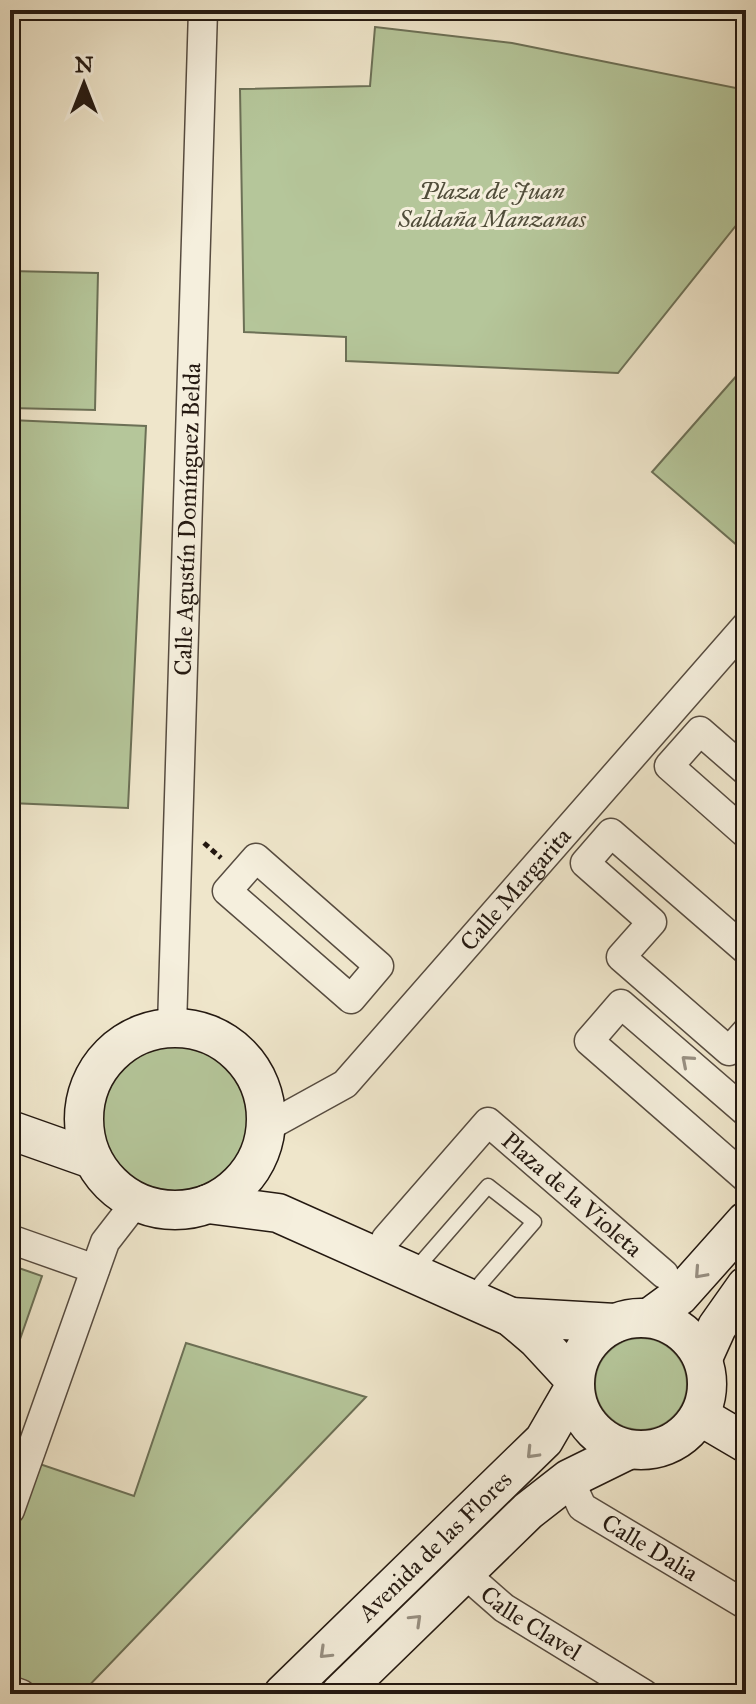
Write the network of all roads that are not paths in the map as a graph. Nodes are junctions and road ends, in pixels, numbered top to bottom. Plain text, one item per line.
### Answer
1 (203, 10) edge
2 (746, 626) edge
3 (746, 771) edge
4 (746, 834) edge
5 (227, 891) joint
6 (746, 950) edge
7 (172, 1027) junction
8 (746, 1032) edge
9 (83, 1110) junction
10 (746, 1112) edge
11 (10, 1120) edge
12 (267, 1127) junction
13 (10, 1130) edge
14 (92, 1159) junction
15 (249, 1173) junction
16 (746, 1178) edge
17 (136, 1202) junction
18 (208, 1204) junction
19 (278, 1213) junction
20 (746, 1221) edge
21 (10, 1239) edge
22 (386, 1239) dead end
23 (95, 1269) junction
24 (413, 1272) junction
25 (664, 1274) dead end
26 (746, 1286) edge
27 (474, 1301) junction
28 (511, 1317) junction
29 (632, 1320) junction
30 (703, 1358) junction
31 (574, 1384) junction
32 (700, 1416) junction
33 (746, 1443) edge
34 (628, 1450) junction
35 (569, 1479) junction
36 (10, 1510) edge
37 (464, 1573) junction
38 (746, 1605) edge
39 (10, 1690) edge
40 (21, 1694) edge
41 (283, 1694) edge
42 (340, 1694) edge
43 (644, 1694) edge

1 - 7 street, Calle Agustín Domínguez Belda
2 - 12 street, Calle Margarita
3 - 4 street
5 - 5 street
6 - 8 street
7 - 9 street
7 - 12 street
9 - 11 street
9 - 14 street
10 -> 16 street
12 - 15 street
13 - 14 street
14 - 17 street
15 - 18 street
15 - 19 street
17 - 18 street
17 - 23 street
18 - 19 street
19 - 24 street
20 -> 29 street
21 - 23 street
22 - 25 street, Plaza de la Violeta
23 - 36 street
24 - 27 street
24 - 27 lane
26 - 30 street
27 - 28 street
28 - 29 street
28 - 31 street
29 - 30 street
29 - 31 street
30 - 32 street
31 - 34 street
31 -> 41 street, Avenida de las Flores
32 - 33 street
32 - 34 street
34 - 35 street, Avenida de las Flores
35 - 37 street, Avenida de las Flores
35 - 38 street, Calle Dalia
42 -> 37 street, Avenida de las Flores
37 - 43 street, Calle Clavel
39 - 40 street

